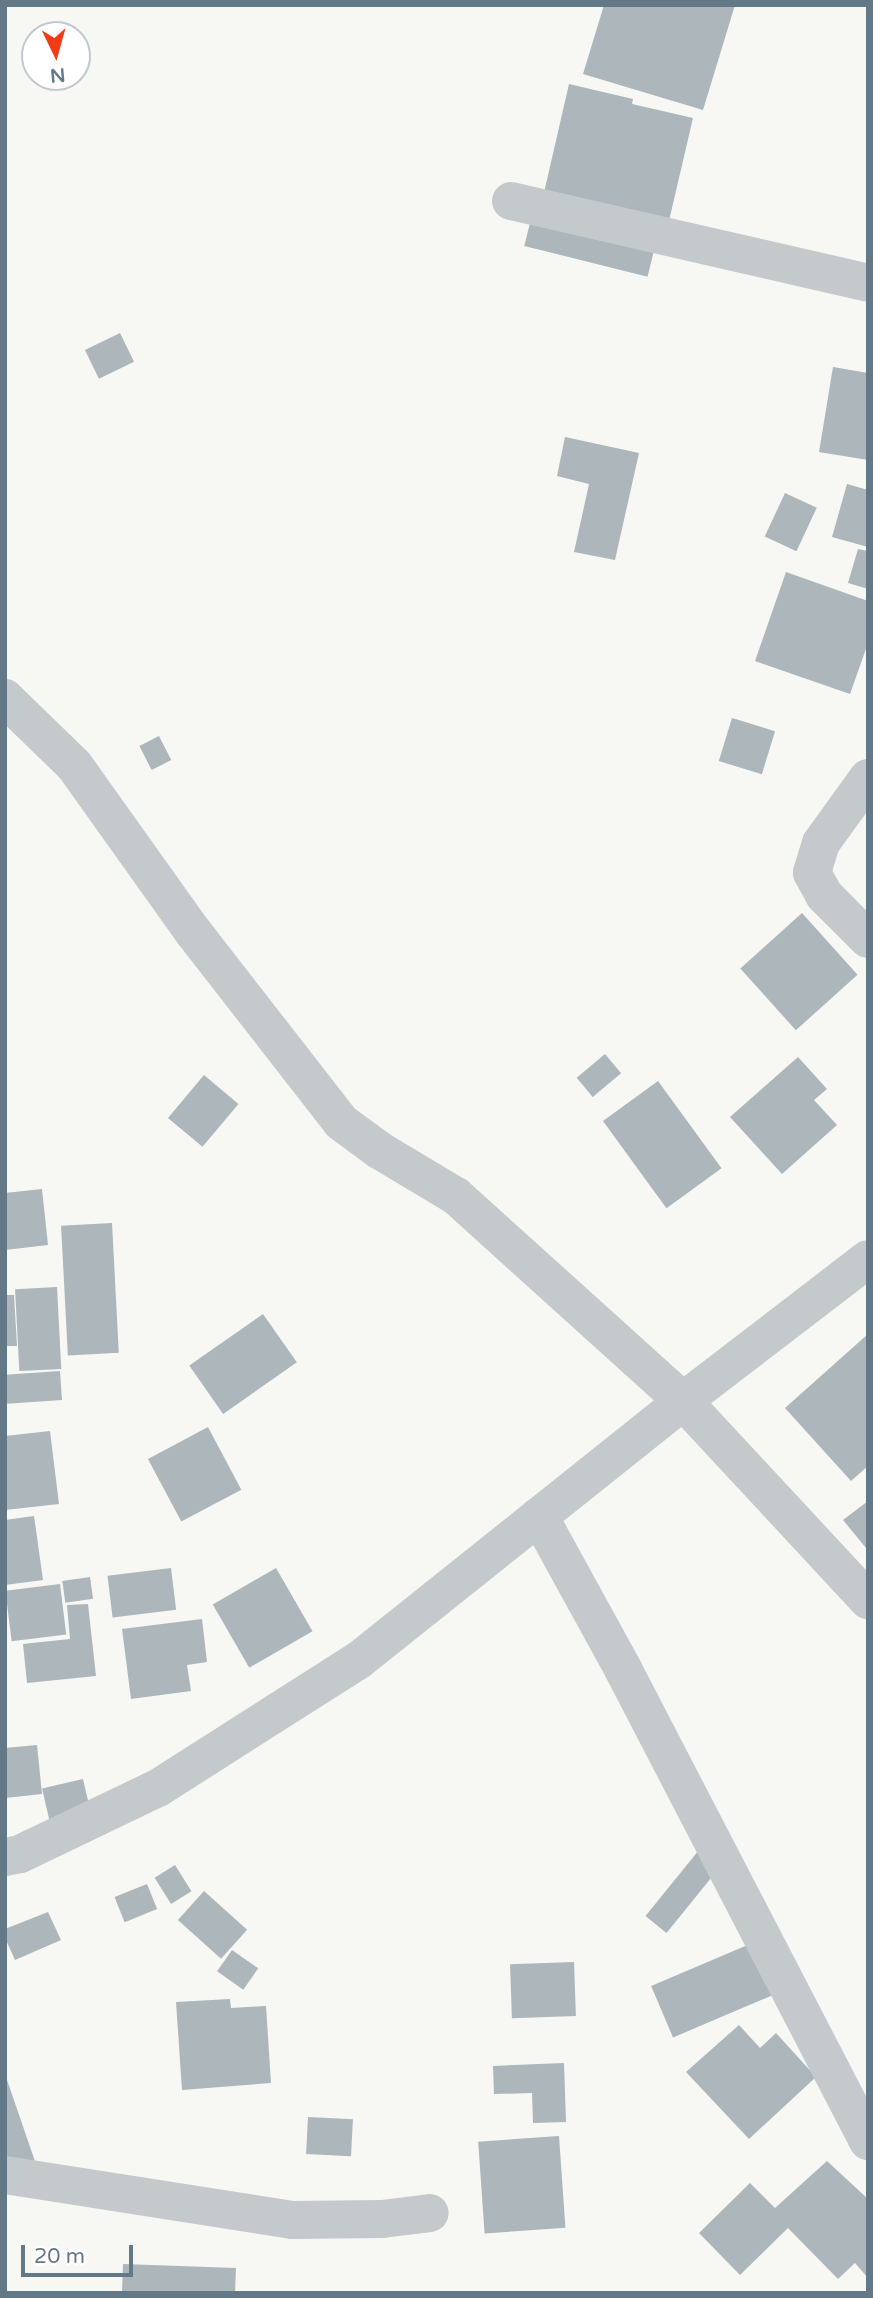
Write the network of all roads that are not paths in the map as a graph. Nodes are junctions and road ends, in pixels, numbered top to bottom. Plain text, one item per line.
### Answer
1 (511, 201) dead end
2 (868, 283) edge
3 (5, 698) edge
4 (868, 778) edge
5 (868, 939) edge
6 (868, 1259) edge
7 (683, 1401) junction
8 (539, 1516) junction
9 (868, 1600) edge
10 (5, 1857) edge
11 (868, 2141) edge
12 (5, 2175) edge
13 (430, 2213) dead end

1 - 2 street
3 - 7 street
4 - 5 street
6 - 7 street
7 - 8 street
7 - 9 street
8 - 10 street
8 - 11 street
12 - 13 street

